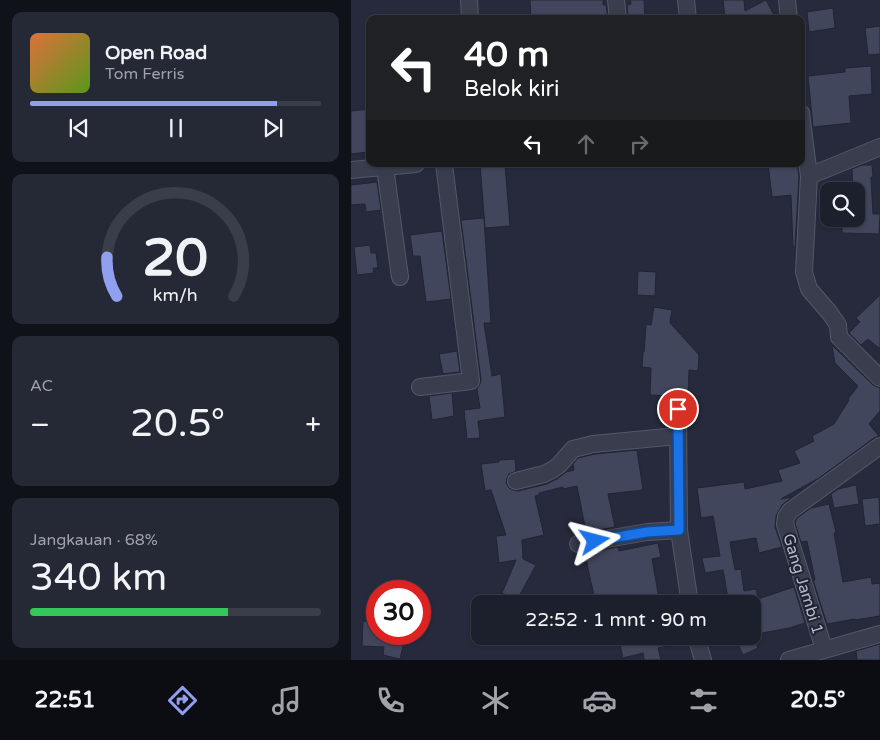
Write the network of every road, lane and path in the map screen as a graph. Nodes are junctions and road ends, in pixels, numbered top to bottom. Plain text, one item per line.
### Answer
1 (469, 0) edge
2 (616, 0) edge
3 (687, 0) edge
4 (787, 0) edge
5 (470, 15) edge
6 (618, 15) edge
7 (688, 15) edge
8 (789, 15) edge
9 (805, 144) edge
10 (880, 147) edge
11 (385, 167) joint
12 (444, 167) edge
13 (351, 170) edge
14 (809, 176) junction
15 (401, 277) dead end
16 (880, 378) edge
17 (420, 387) dead end
18 (678, 409) dead end
19 (678, 436) junction
20 (880, 446) edge
21 (516, 481) dead end
22 (679, 530) junction
23 (578, 544) dead end
24 (688, 595) edge
25 (880, 634) edge
26 (699, 645) edge
27 (824, 649) junction
28 (703, 660) edge
29 (789, 660) edge

1 - 5 street
2 - 6 street
3 - 7 street
4 - 8 street
9 - 14 street
10 - 14 street
11 - 13 street
11 - 15 street
12 - 17 street
14 - 16 street
18 - 19 street
19 - 21 street
19 - 22 street
20 - 27 street, Gang Jambi 1
22 - 23 street
22 - 24 street
25 - 27 street
26 - 28 street
27 - 29 street

